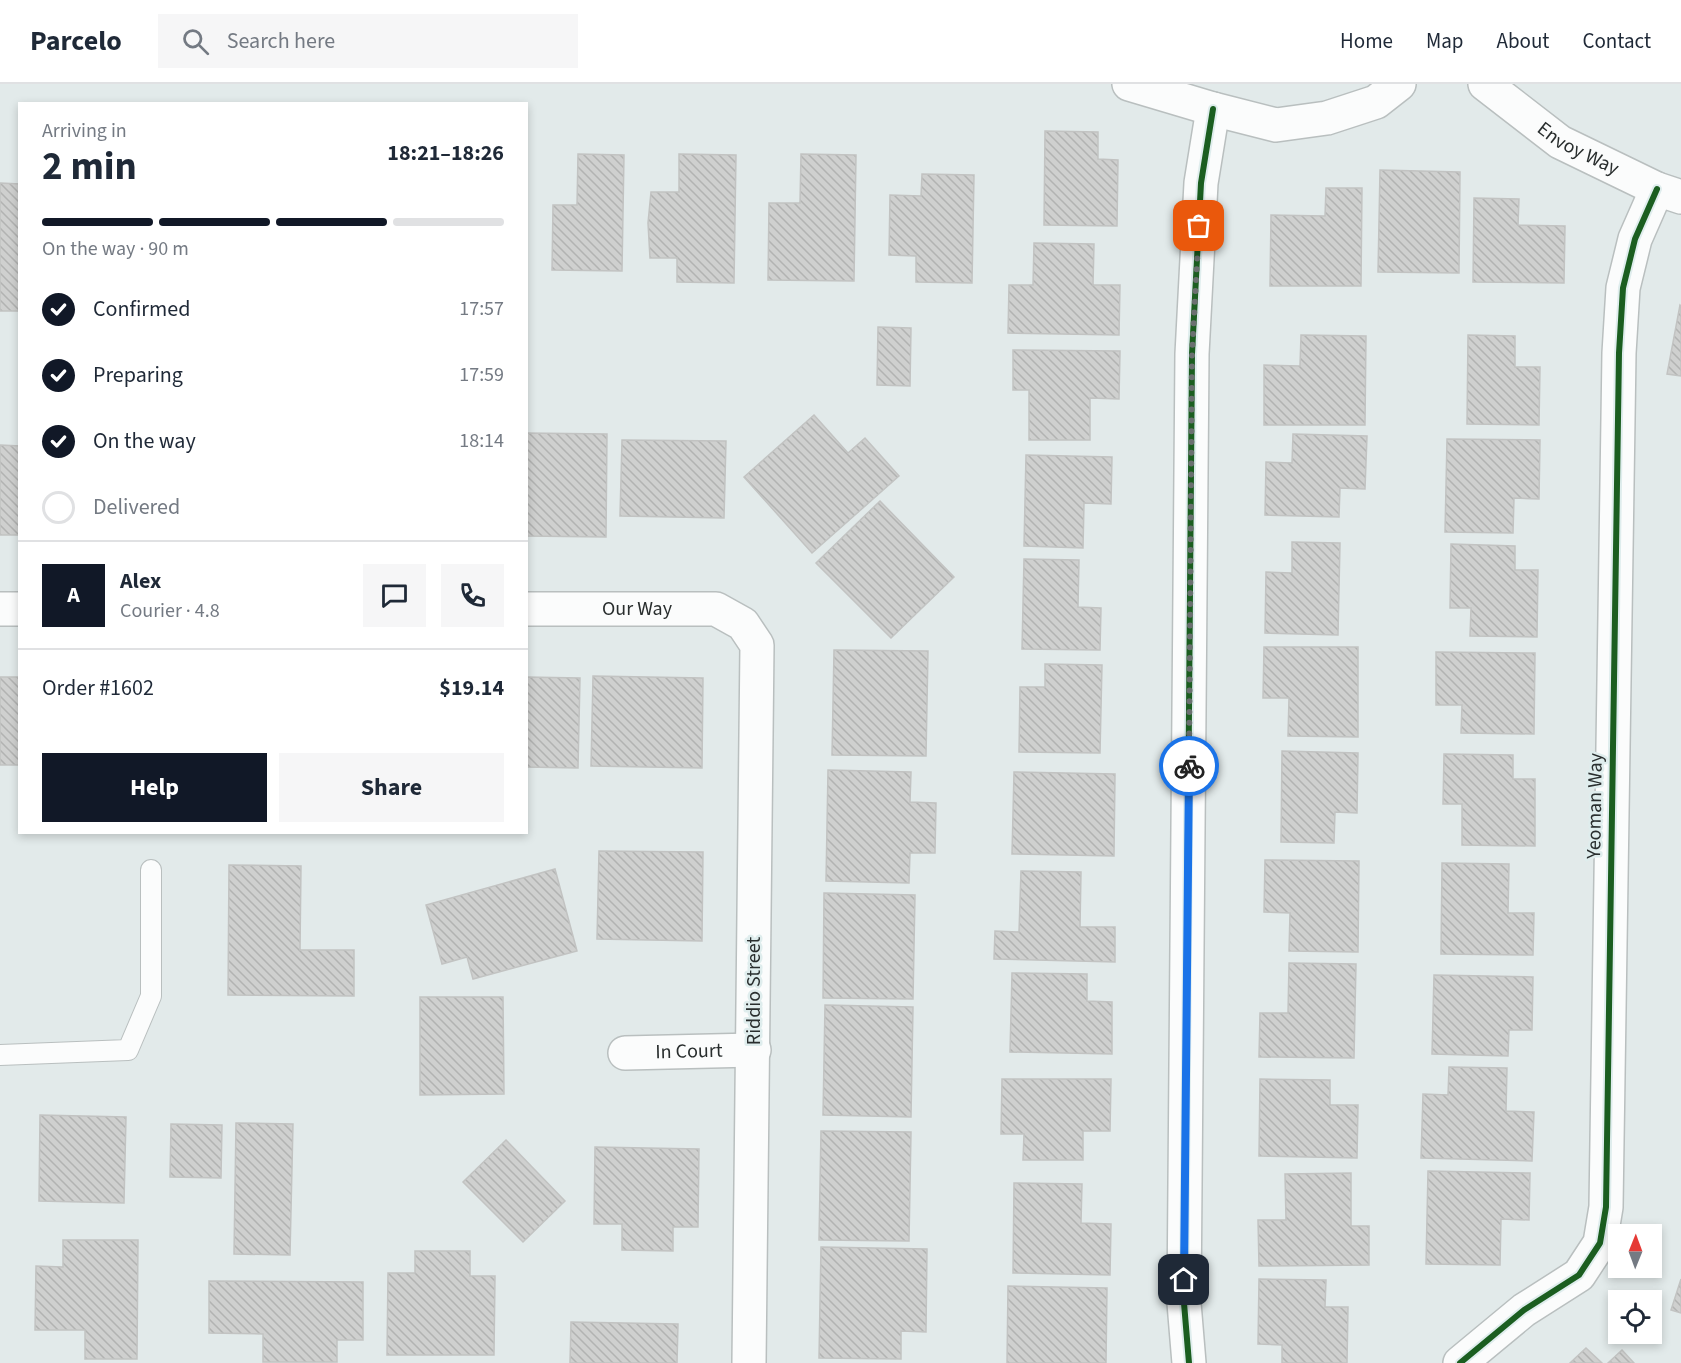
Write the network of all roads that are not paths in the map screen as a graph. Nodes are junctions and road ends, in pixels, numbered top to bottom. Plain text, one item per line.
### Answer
1 (1129, 84) edge
2 (1399, 84) edge
3 (1485, 84) edge
4 (1213, 109) junction
5 (1669, 193) edge
6 (0, 609) edge
7 (18, 609) edge
8 (528, 609) edge
9 (742, 624) joint
10 (151, 870) dead end
11 (754, 1050) junction
12 (626, 1053) dead end
13 (0, 1054) edge
14 (749, 1363) edge
15 (1189, 1363) edge
16 (1460, 1363) edge

1 - 4 street
2 - 4 street
3 - 5 street, Envoy Way
4 - 15 street
5 - 16 street, Yeoman Way
6 - 7 street
8 - 9 street, Our Way
9 - 11 street, Riddio Street
10 - 13 lane
11 - 12 street, In Court
11 - 14 street, Riddio Street

